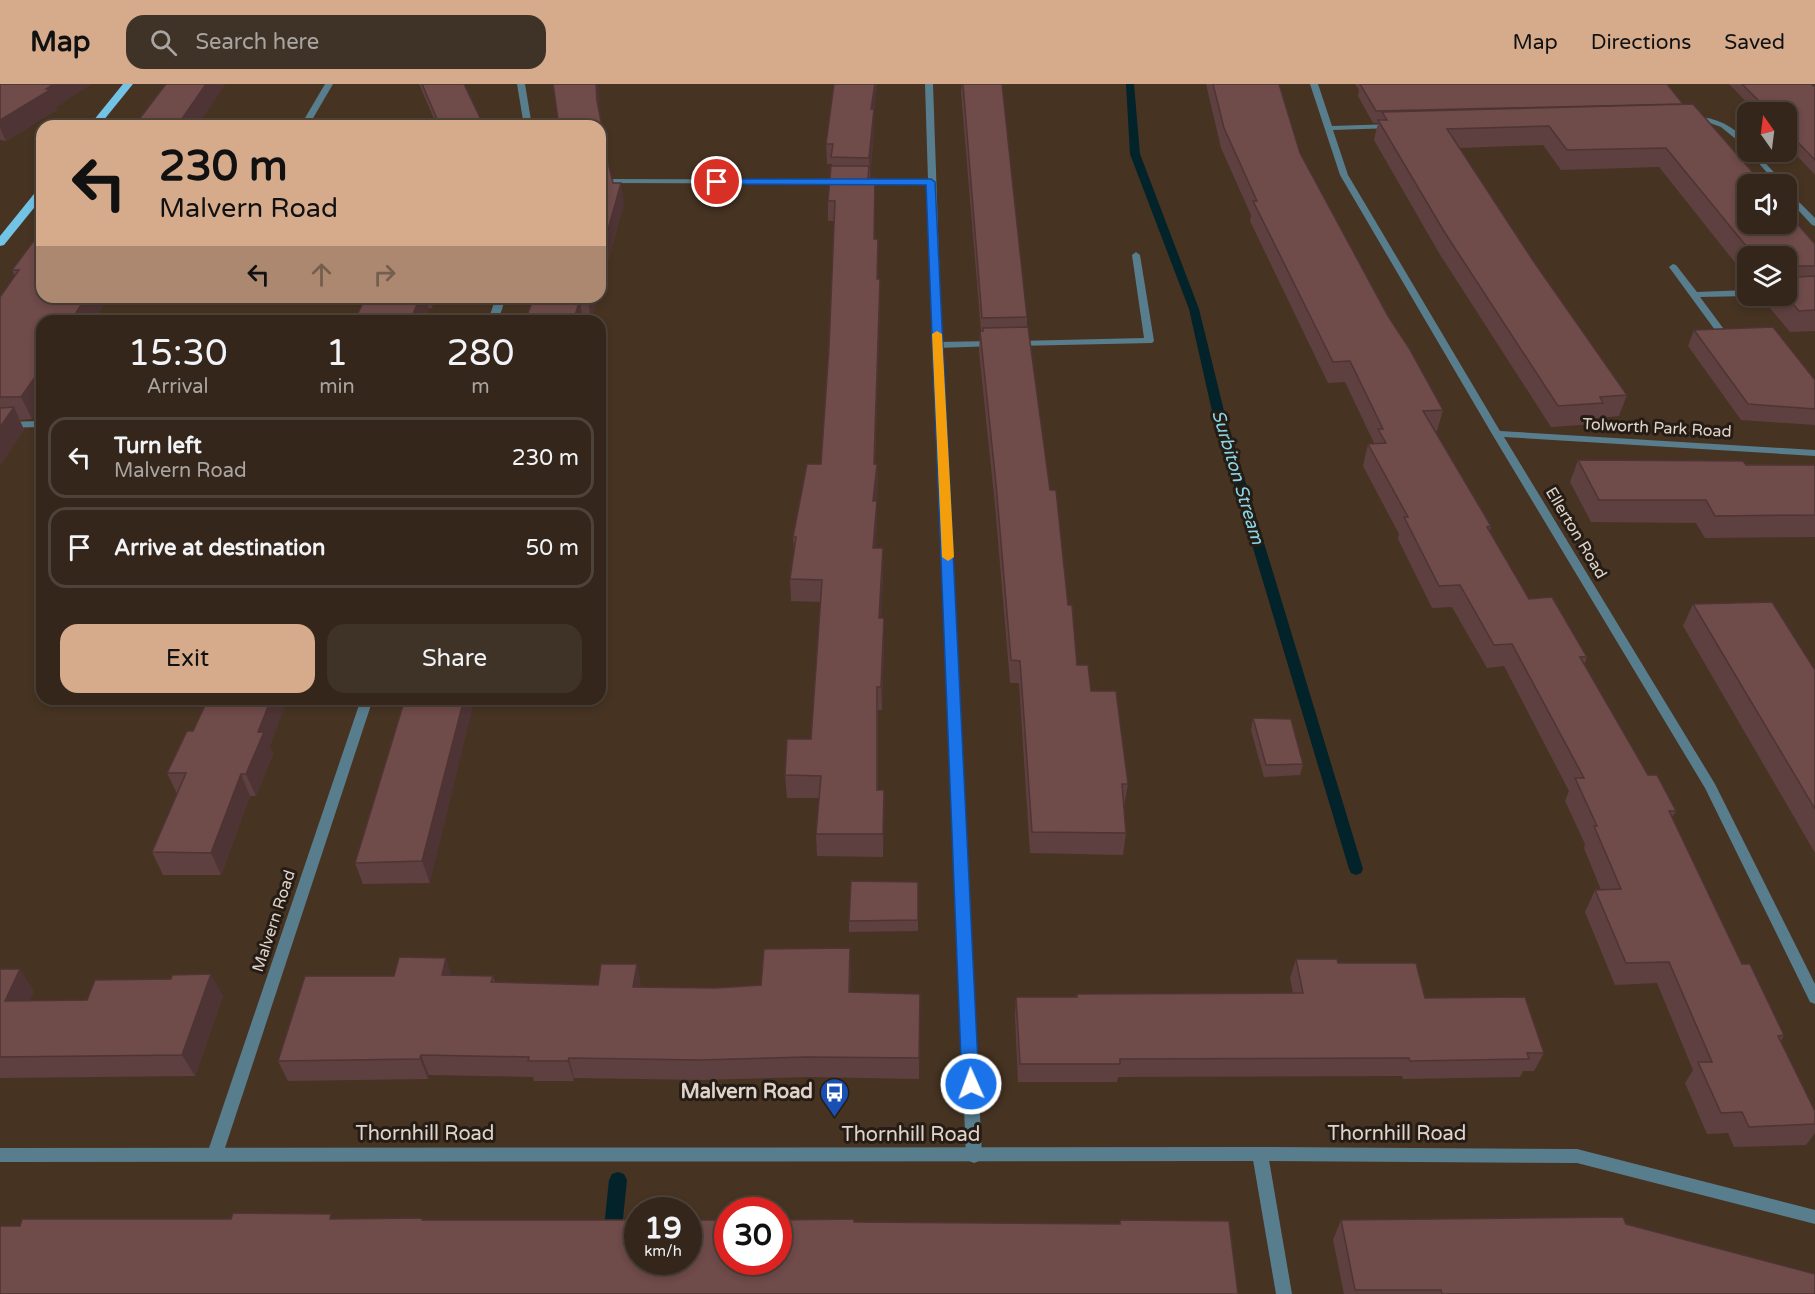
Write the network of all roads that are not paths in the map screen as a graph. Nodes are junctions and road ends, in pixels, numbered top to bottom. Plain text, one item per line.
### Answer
1 (128, 84) edge
2 (329, 84) edge
3 (521, 84) edge
4 (929, 84) edge
5 (1314, 84) edge
6 (309, 118) dead end
7 (1682, 119) edge
8 (99, 120) edge
9 (527, 120) edge
10 (1400, 126) edge
11 (1328, 128) junction
12 (1737, 135) edge
13 (1760, 162) edge
14 (1772, 174) edge
15 (606, 181) edge
16 (931, 182) junction
17 (36, 198) edge
18 (1797, 203) edge
19 (1815, 223) edge
20 (0, 243) edge
21 (1136, 255) dead end
22 (1673, 267) dead end
23 (1737, 293) edge
24 (1694, 295) junction
25 (1718, 328) edge
26 (937, 345) junction
27 (36, 424) edge
28 (0, 425) edge
29 (1497, 434) junction
30 (1815, 453) edge
31 (365, 705) edge
32 (1815, 998) edge
33 (214, 1154) junction
34 (1260, 1154) junction
35 (0, 1155) edge
36 (974, 1156) junction
37 (1815, 1217) edge
38 (1284, 1294) edge

1 - 8 main road
2 - 6 street
3 - 9 street
4 - 16 street
5 - 11 street, Ellerton Road
7 - 12 street
10 - 11 street
11 - 29 street, Ellerton Road
13 - 14 street
15 - 16 street
16 - 26 street
17 - 20 main road
18 - 19 street
21 - 26 street
22 - 24 street
23 - 24 street
24 - 25 street
26 - 36 street
27 - 28 street
29 - 30 street, Tolworth Park Road
29 - 32 street, Ellerton Road
31 - 33 street, Malvern Road
33 - 35 street, Thornhill Road
33 - 36 street, Thornhill Road
34 - 36 street, Thornhill Road
34 - 37 street, Thornhill Road
34 - 38 street

